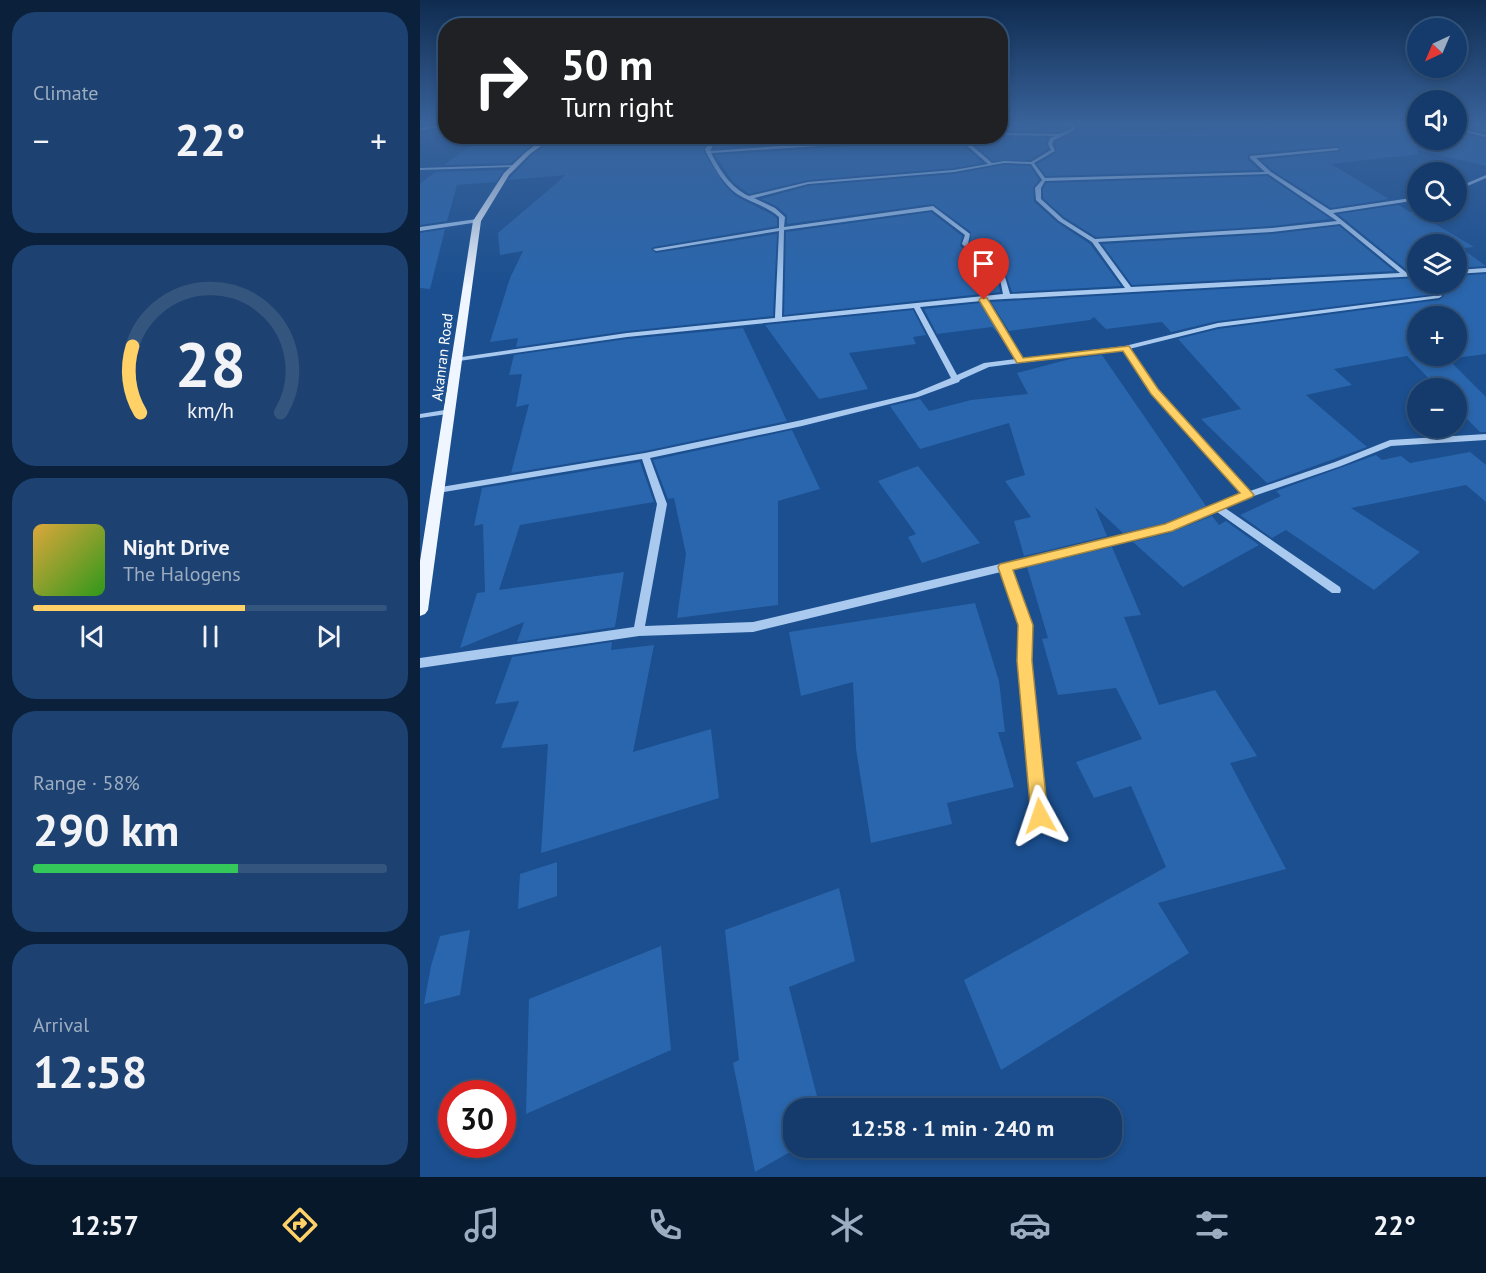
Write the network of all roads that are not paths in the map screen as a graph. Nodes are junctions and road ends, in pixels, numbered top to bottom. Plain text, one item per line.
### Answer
1 (506, 177) edge
2 (727, 177) edge
3 (882, 177) edge
4 (1042, 177) edge
5 (1143, 177) edge
6 (1275, 177) edge
7 (1484, 177) edge
8 (1044, 180) junction
9 (1467, 186) edge
10 (750, 197) junction
11 (1407, 200) edge
12 (1329, 212) junction
13 (477, 221) junction
14 (1343, 222) junction
15 (420, 229) edge
16 (782, 229) junction
17 (1094, 241) junction
18 (656, 249) dead end
19 (1486, 270) edge
20 (1467, 271) edge
21 (1405, 274) joint
22 (1130, 289) junction
23 (1007, 296) junction
24 (1439, 296) dead end
25 (984, 300) junction
26 (917, 307) junction
27 (778, 320) junction
28 (1125, 348) junction
29 (455, 360) junction
30 (1020, 361) junction
31 (956, 380) junction
32 (451, 411) junction
33 (420, 416) edge
34 (1486, 437) edge
35 (645, 456) junction
36 (438, 490) junction
37 (1248, 495) junction
38 (1218, 508) junction
39 (1005, 567) junction
40 (1336, 590) dead end
41 (420, 610) edge
42 (639, 631) junction
43 (420, 663) edge
44 (1040, 816) dead end

1 - 13 main road, Akanran Road
2 - 10 street
3 - 10 street
4 - 8 street
5 - 8 street
6 - 12 street
7 - 9 street
8 - 17 street
10 - 16 street
11 - 12 street
12 - 14 street
13 - 15 street
13 - 29 main road, Akanran Road
14 - 17 street
14 - 21 street
16 - 18 street
16 - 23 street
16 - 27 street
17 - 22 street
19 - 20 street
21 - 22 street
22 - 23 street
23 - 25 street
24 - 28 street
25 - 26 street
25 - 30 street
26 - 27 street
26 - 31 street
27 - 29 street
28 - 30 street
28 - 37 street
29 - 32 main road, Akanran Road
30 - 31 street
31 - 35 street
32 - 33 street
32 - 36 main road, Akanran Road
34 - 37 street
35 - 36 street
35 - 42 street
36 - 41 main road, Akanran Road
37 - 38 street
38 - 39 street
38 - 40 street
39 - 42 street
39 - 44 street
42 - 43 street

